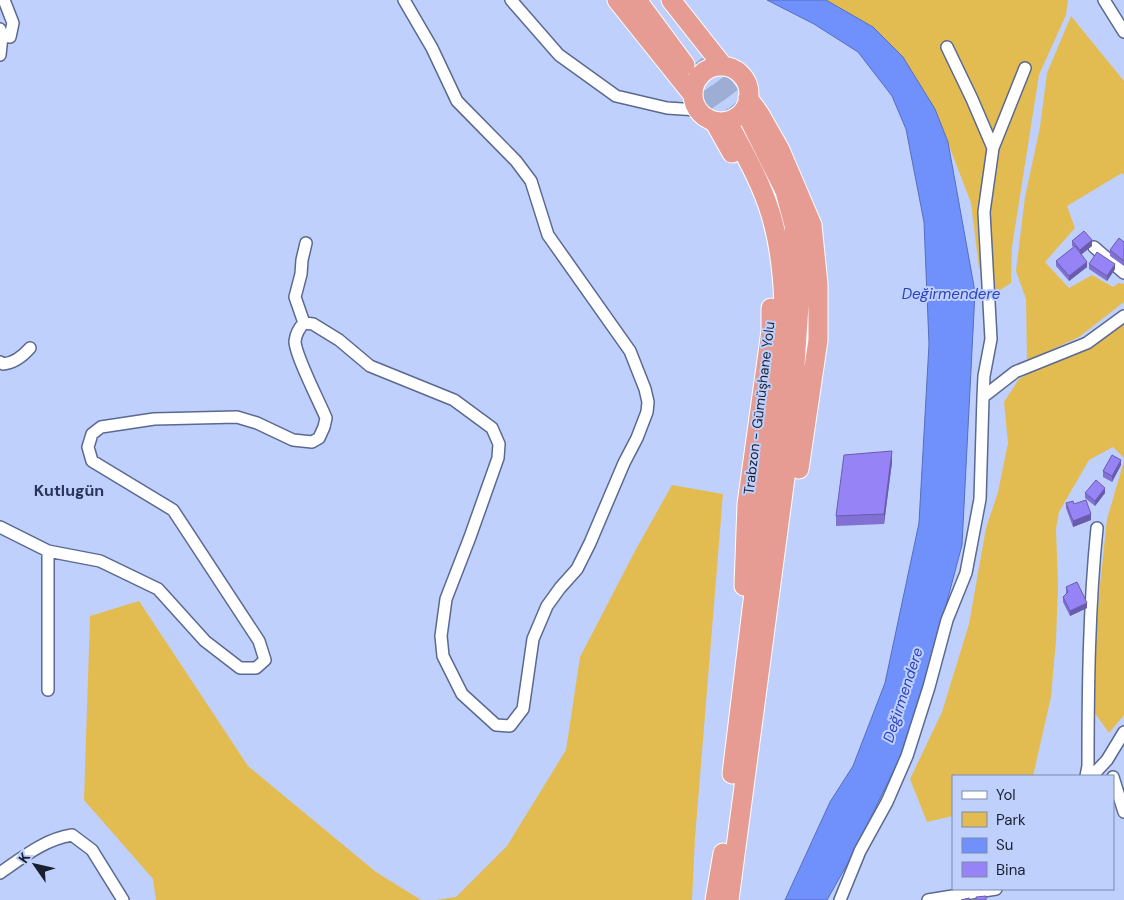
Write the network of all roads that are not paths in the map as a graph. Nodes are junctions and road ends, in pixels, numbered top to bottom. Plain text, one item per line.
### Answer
1 (4, 0) edge
2 (404, 0) edge
3 (510, 0) edge
4 (617, 0) edge
5 (637, 0) edge
6 (659, 0) edge
7 (671, 0) edge
8 (1104, 0) edge
9 (1124, 32) edge
10 (1, 33) edge
11 (947, 47) dead end
12 (0, 55) edge
13 (723, 66) junction
14 (1025, 68) dead end
15 (748, 98) junction
16 (696, 102) junction
17 (749, 119) tunnel mouth
18 (714, 121) junction
19 (732, 130) tunnel mouth
20 (993, 148) junction
21 (306, 243) dead end
22 (1094, 247) dead end
23 (1124, 273) edge
24 (1124, 316) edge
25 (304, 323) junction
26 (30, 348) dead end
27 (0, 362) edge
28 (983, 397) junction
29 (0, 527) edge
30 (1097, 528) dead end
31 (48, 551) junction
32 (764, 637) junction
33 (744, 677) junction
34 (48, 690) dead end
35 (1124, 732) edge
36 (1107, 760) junction
37 (1086, 775) edge
38 (1093, 775) edge
39 (1112, 775) edge
40 (1114, 780) edge
41 (1124, 812) edge
42 (0, 873) edge
43 (990, 890) edge
44 (123, 900) edge
45 (715, 900) edge
46 (730, 900) edge
47 (840, 900) edge
48 (928, 900) edge

1 - 10 street
2 - 25 street
3 - 16 street
4 - 16 highway, Trabzon - Gümüşhane Yolu
5 - 6 highway
7 - 13 highway, Trabzon - Gümüşhane Yolu
8 - 9 street
10 - 12 street
11 - 20 street
13 - 15 highway, Trabzon - Gümüşhane Yolu
13 - 16 highway
14 - 20 street
15 - 18 highway
15 - 32 highway, Trabzon - Gümüşhane Yolu
16 - 18 highway, Trabzon - Gümüşhane Yolu
17 - 32 highway, Trabzon - Gümüşhane Yolu
18 - 33 highway, Trabzon - Gümüşhane Yolu
19 - 33 highway, Trabzon - Gümüşhane Yolu
20 - 28 street
21 - 25 street
22 - 23 street
24 - 28 street
25 - 31 street
26 - 27 street
28 - 47 street
29 - 31 street
30 - 37 street
31 - 34 street
32 - 46 highway, Trabzon - Gümüşhane Yolu
33 - 45 highway, Trabzon - Gümüşhane Yolu
35 - 36 street
36 - 38 street
36 - 39 street
40 - 41 street
42 - 44 street
43 - 48 street

